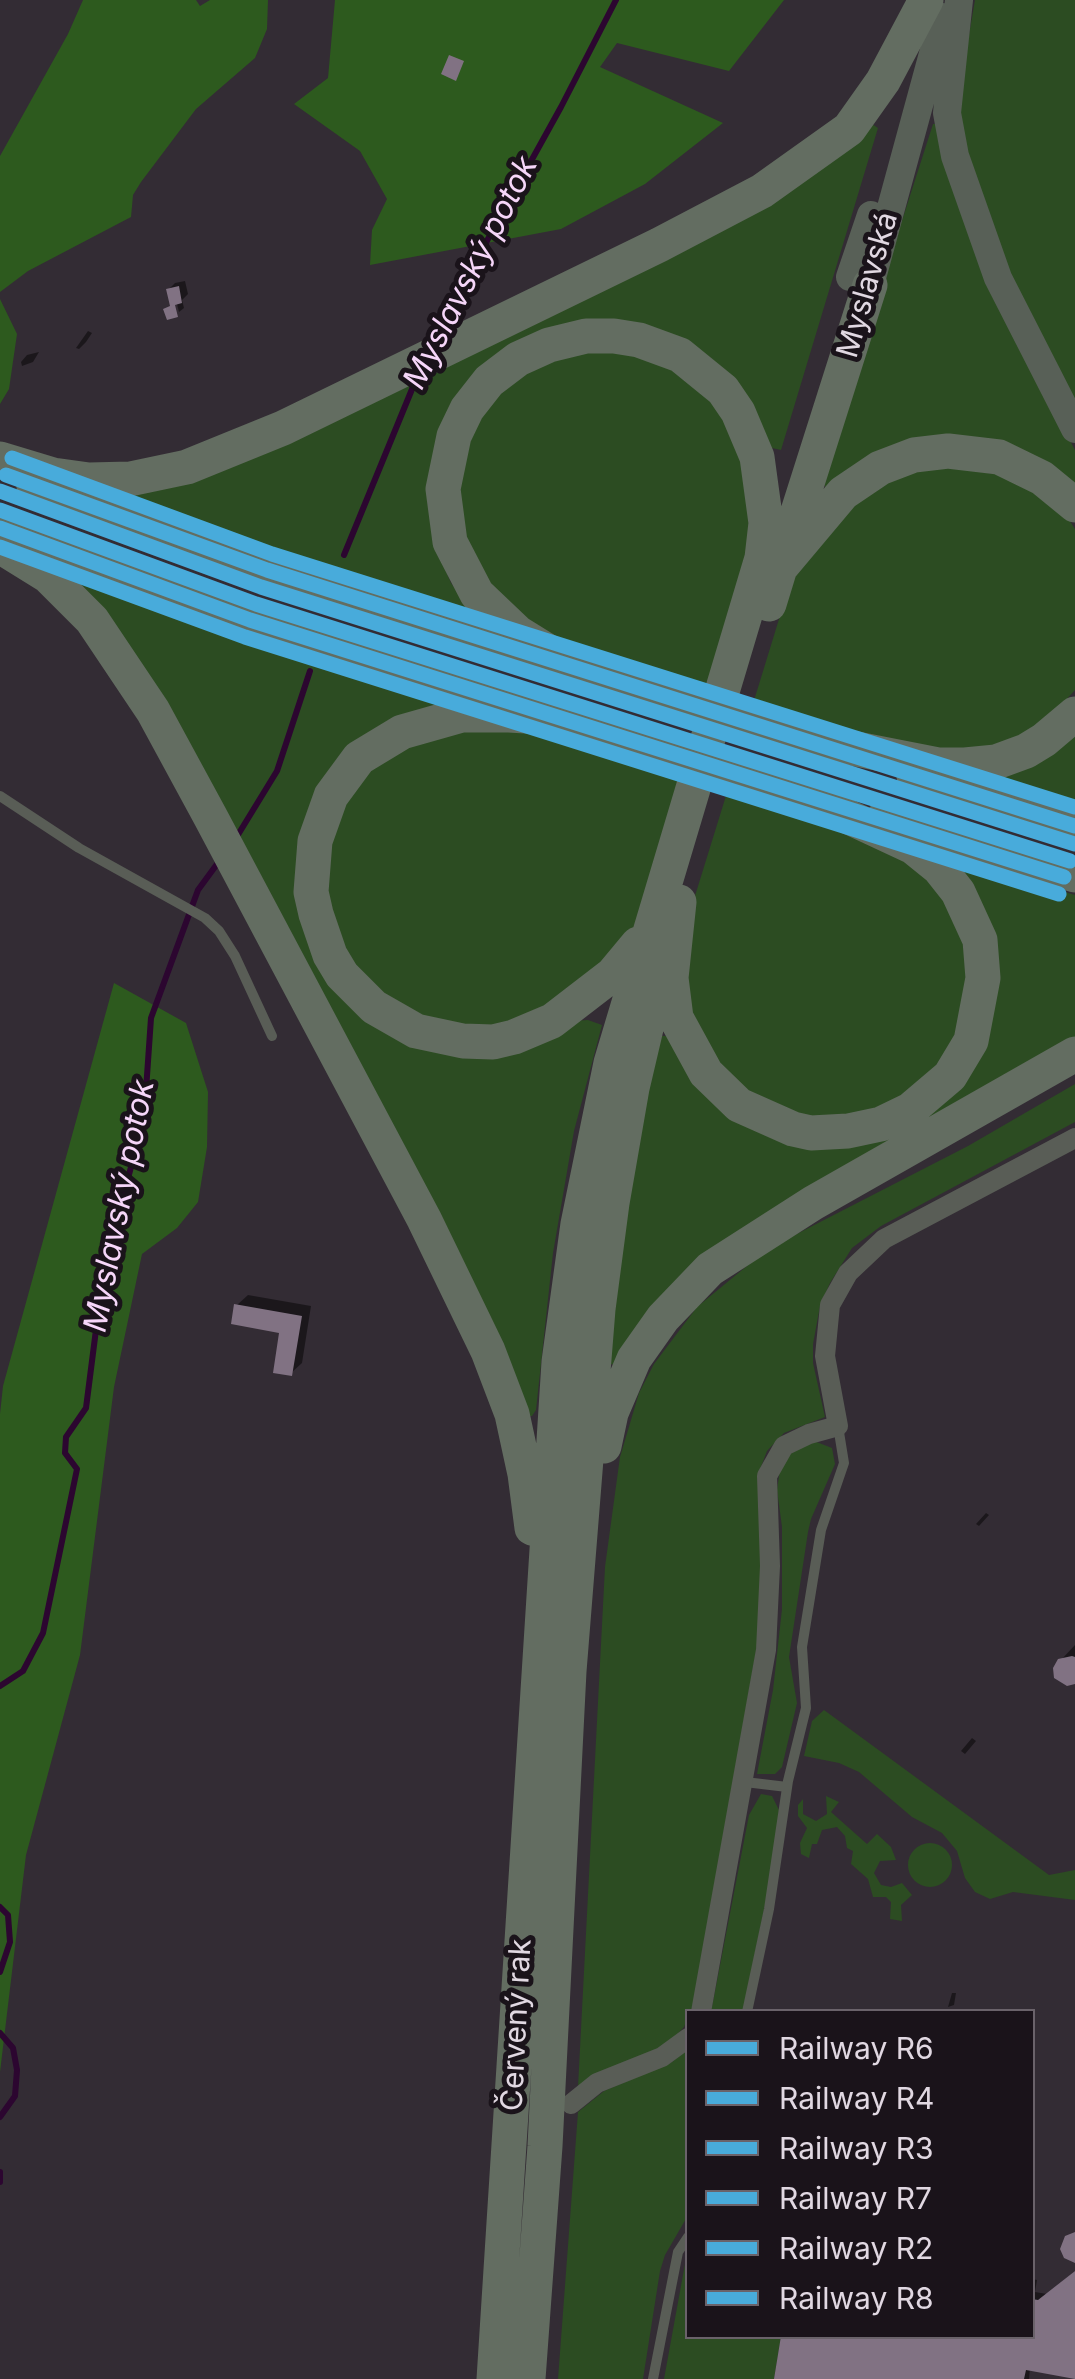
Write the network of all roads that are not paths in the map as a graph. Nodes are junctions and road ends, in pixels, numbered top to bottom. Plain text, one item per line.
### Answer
1 (926, 0) edge
2 (945, 0) edge
3 (959, 0) edge
4 (860, 281) joint
5 (1075, 428) edge
6 (0, 459) edge
7 (0, 474) edge
8 (1075, 505) edge
9 (0, 522) edge
10 (0, 546) edge
11 (771, 563) junction
12 (590, 676) junction
13 (1075, 714) edge
14 (577, 720) junction
15 (780, 734) junction
16 (765, 778) junction
17 (0, 796) edge
18 (1075, 826) edge
19 (1075, 875) edge
20 (668, 900) junction
21 (272, 1036) dead end
22 (1075, 1054) edge
23 (1075, 1138) edge
24 (838, 1426) junction
25 (553, 1671) junction
26 (745, 1782) junction
27 (788, 1787) junction
28 (702, 2009) edge
29 (748, 2009) edge
30 (685, 2041) edge
31 (571, 2104) joint
32 (545, 2146) junction
33 (685, 2242) edge
34 (494, 2379) edge
35 (528, 2379) edge
36 (653, 2379) edge

1 - 6 highway
2 - 4 street, Myslavská
3 - 5 street
4 - 11 highway, Myslavská
7 - 12 highway
8 - 11 highway
9 - 14 highway
10 - 25 highway
11 - 12 highway
11 - 20 highway
12 - 15 highway, bridge
13 - 15 highway
14 - 16 highway, bridge
14 - 20 highway
15 - 18 highway
16 - 19 highway
16 - 20 highway
17 - 21 lane
20 - 25 highway
22 - 25 highway
23 - 24 street
24 - 26 street
24 - 27 lane
25 - 32 highway, Červený rak
25 - 34 highway, Červený rak
26 - 27 lane
26 - 28 street
27 - 29 lane
30 - 31 street
31 - 32 highway
32 - 35 highway, Červený rak
33 - 36 lane

